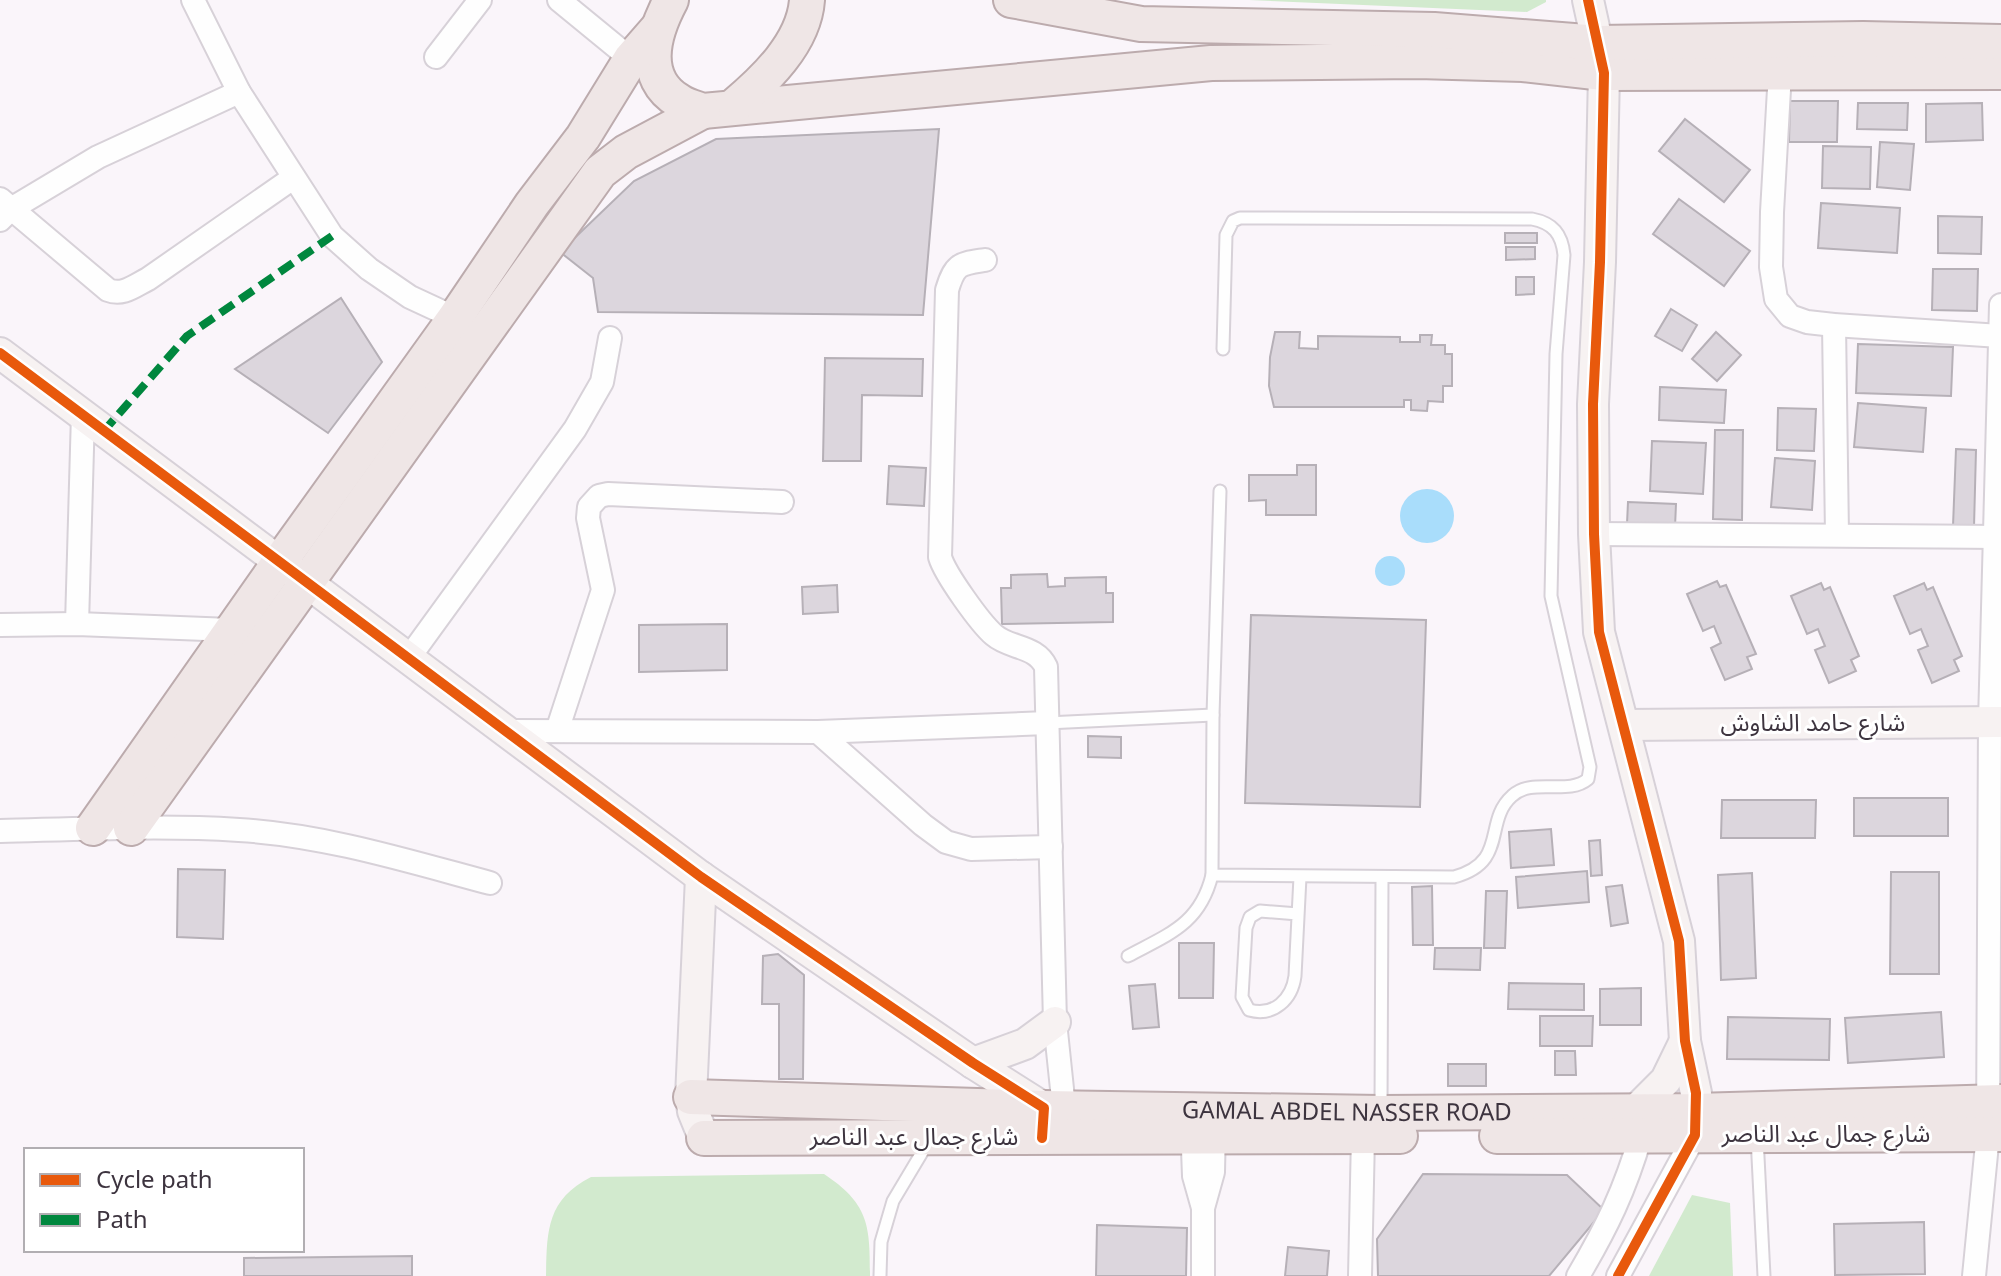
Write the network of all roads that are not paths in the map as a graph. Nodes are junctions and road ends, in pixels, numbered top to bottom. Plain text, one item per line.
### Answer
1 (193, 0) edge
2 (480, 0) edge
3 (559, 0) edge
4 (807, 0) edge
5 (1011, 0) edge
6 (1588, 0) edge
7 (664, 14) edge
8 (2001, 42) edge
9 (436, 57) dead end
10 (1601, 58) junction
11 (631, 59) junction
12 (1780, 72) junction
13 (2001, 72) edge
14 (239, 92) junction
15 (718, 108) junction
16 (293, 178) junction
17 (4, 209) edge
18 (985, 260) dead end
19 (2001, 305) edge
20 (470, 324) junction
21 (1834, 325) junction
22 (2000, 336) edge
23 (610, 338) dead end
24 (1223, 349) dead end
25 (0, 353) edge
26 (83, 414) junction
27 (1220, 491) dead end
28 (782, 502) dead end
29 (1594, 534) junction
30 (1837, 535) junction
31 (1998, 537) edge
32 (292, 572) junction
33 (77, 624) junction
34 (0, 625) edge
35 (231, 630) junction
36 (408, 659) junction
37 (1213, 715) junction
38 (1995, 722) edge
39 (1047, 723) junction
40 (1625, 725) junction
41 (507, 731) junction
42 (557, 731) junction
43 (818, 732) junction
44 (93, 828) junction
45 (131, 828) junction
46 (0, 831) edge
47 (1051, 847) junction
48 (1212, 875) junction
49 (701, 877) junction
50 (1300, 877) junction
51 (1382, 877) junction
52 (490, 883) dead end
53 (1298, 914) junction
54 (1128, 956) dead end
55 (1055, 1022) junction
56 (1685, 1041) junction
57 (973, 1063) junction
58 (691, 1097) junction
59 (1050, 1118) junction
60 (1995, 1118) edge
61 (1203, 1123) junction
62 (1638, 1123) junction
63 (1695, 1123) junction
64 (1372, 1125) junction
65 (1757, 1135) junction
66 (928, 1136) junction
67 (704, 1138) joint
68 (880, 1276) edge
69 (1203, 1276) edge
70 (1360, 1276) edge
71 (1578, 1276) edge
72 (1618, 1276) edge
73 (1764, 1276) edge
74 (1974, 1276) edge

1 - 14 street
2 - 9 street
3 - 11 street
4 - 15 main road
5 - 10 main road
6 - 10 street
7 - 11 main road
7 - 15 main road
8 - 10 main road
10 - 12 main road
10 - 15 main road
10 - 29 street
11 - 20 main road
12 - 13 main road
12 - 21 street
14 - 16 street
14 - 17 street
15 - 20 main road
16 - 17 street
16 - 20 street
18 - 39 street
19 - 22 street
20 - 32 main road
21 - 22 street
21 - 30 street
22 - 31 street
23 - 36 street
24 - 51 lane
25 - 26 street
26 - 32 street
26 - 33 street
27 - 37 lane
28 - 42 street
29 - 30 street
29 - 40 street
30 - 31 street
31 - 38 street
32 - 35 main road
32 - 36 street
32 - 45 main road
33 - 34 street
33 - 35 street
35 - 44 main road
36 - 41 street
37 - 39 lane
37 - 48 lane
38 - 40 street, شارع حامد الشاوش
38 - 60 street
39 - 43 street
39 - 47 street
40 - 56 street
41 - 42 street
41 - 49 street
42 - 43 street
43 - 47 street
44 - 45 street
44 - 46 street
45 - 52 street
47 - 55 street
48 - 50 lane
48 - 54 lane
49 - 57 street
49 - 58 street
50 - 51 lane
50 - 53 lane
51 - 64 lane
53 - 53 lane
55 - 57 street
55 - 59 street
56 - 62 street
56 - 63 street
57 - 59 street
58 - 59 main road, GAMAL ABDEL NASSER ROAD
58 - 67 street
59 - 61 main road, GAMAL ABDEL NASSER ROAD
59 - 66 main road, شارع جمال عبد الناصر
60 - 63 main road, GAMAL ABDEL NASSER ROAD
60 - 65 main road, شارع جمال عبد الناصر
60 - 74 street
61 - 64 main road, GAMAL ABDEL NASSER ROAD
61 - 69 street
62 - 63 main road, GAMAL ABDEL NASSER ROAD
62 - 64 main road, GAMAL ABDEL NASSER ROAD
62 - 71 street
63 - 65 main road, شارع جمال عبد الناصر
63 - 72 street
64 - 70 street
65 - 73 lane
66 - 67 main road, شارع جمال عبد الناصر
66 - 68 lane

